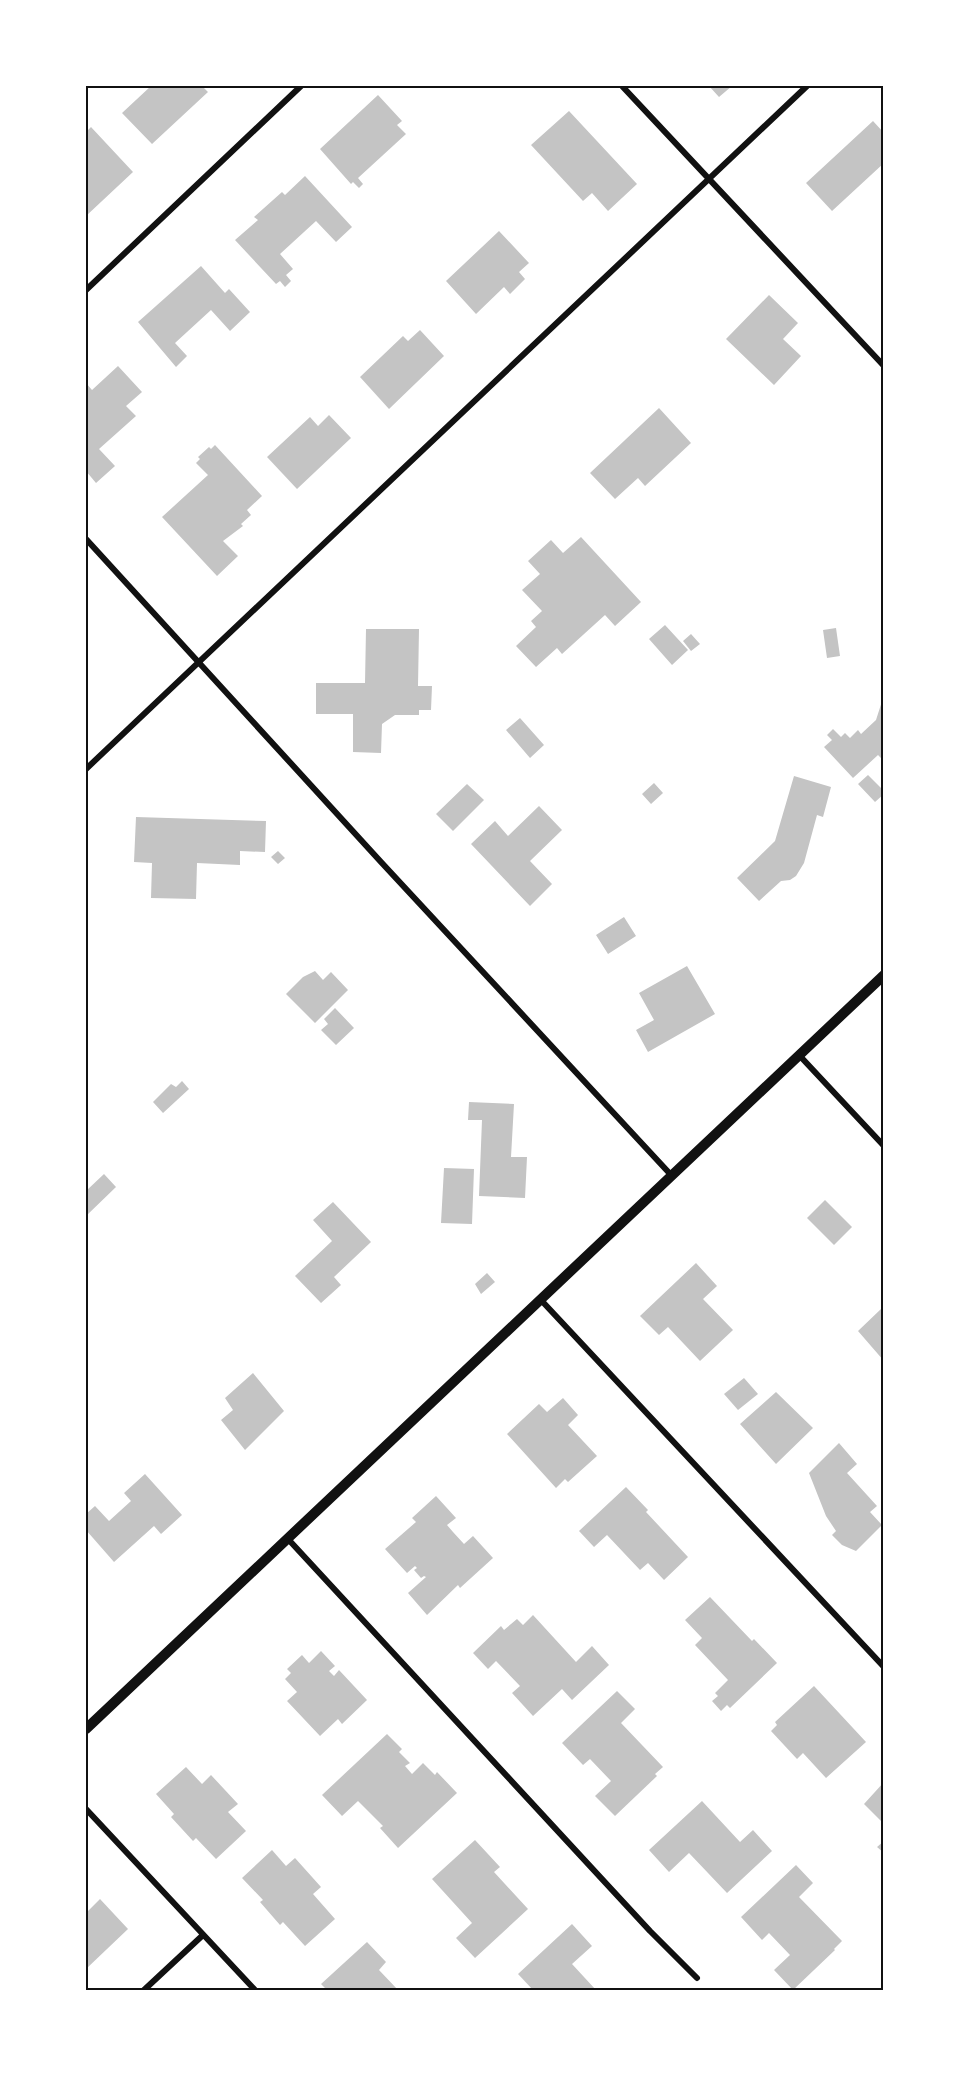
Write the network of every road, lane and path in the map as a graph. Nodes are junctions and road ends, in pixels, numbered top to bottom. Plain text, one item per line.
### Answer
1 (301, 86) edge
2 (622, 86) edge
3 (807, 86) edge
4 (709, 179) junction
5 (86, 290) edge
6 (884, 366) edge
7 (86, 539) edge
8 (199, 662) junction
9 (86, 769) edge
10 (884, 975) edge
11 (799, 1055) junction
12 (884, 1146) edge
13 (672, 1176) junction
14 (540, 1298) junction
15 (288, 1539) junction
16 (884, 1667) edge
17 (86, 1729) edge
18 (86, 1809) edge
19 (203, 1935) junction
20 (697, 1978) dead end
21 (144, 1990) edge
22 (255, 1990) edge

1 - 5 street
2 - 4 street
3 - 4 street
4 - 6 street
4 - 8 street
7 - 8 street
8 - 9 street
8 - 13 street
10 - 11 street
11 - 12 street
11 - 13 street
13 - 14 street
14 - 15 street
14 - 16 street
15 - 17 street
15 - 20 street
18 - 19 street
19 - 21 street
19 - 22 street

